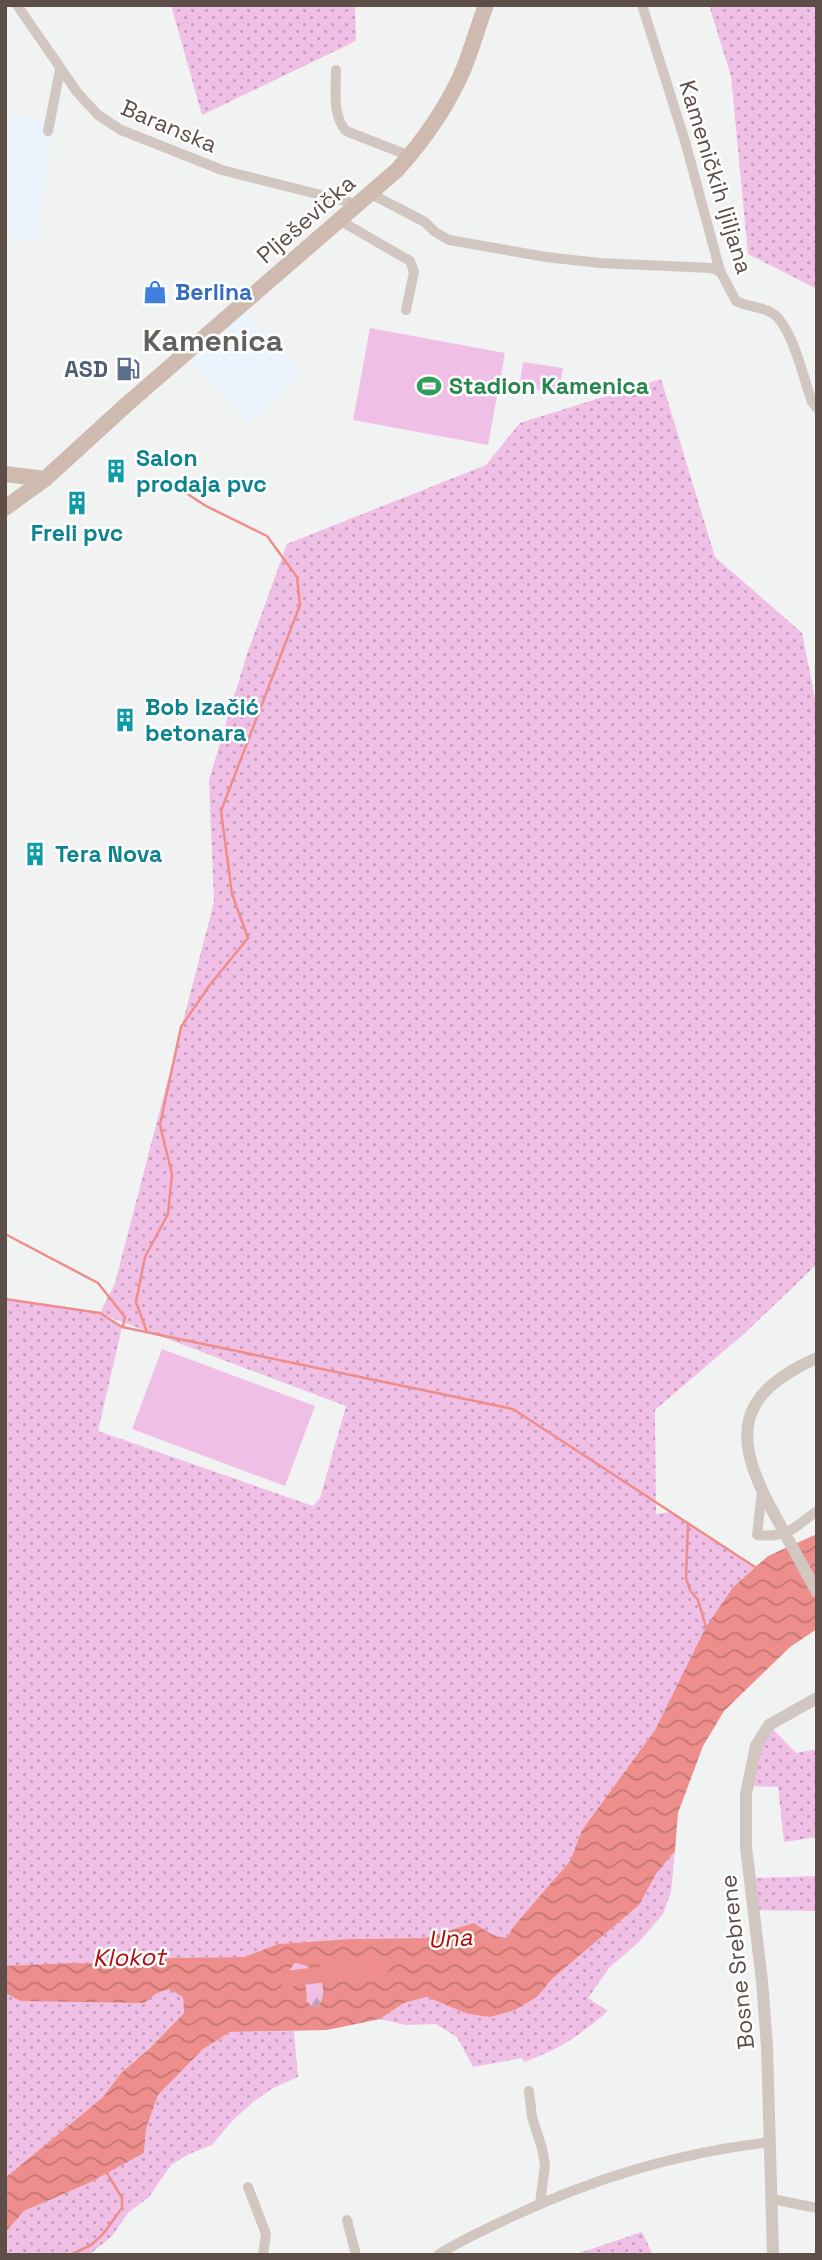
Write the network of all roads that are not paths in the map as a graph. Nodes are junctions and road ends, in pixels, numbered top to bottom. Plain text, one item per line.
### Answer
1 (17, 5) edge
2 (486, 5) edge
3 (642, 5) edge
4 (60, 70) junction
5 (336, 70) dead end
6 (48, 131) dead end
7 (410, 156) junction
8 (371, 194) junction
9 (357, 204) junction
10 (339, 220) junction
11 (720, 271) junction
12 (406, 310) dead end
13 (817, 408) edge
14 (5, 474) edge
15 (45, 479) junction
16 (5, 508) edge
17 (817, 1358) edge
18 (762, 1491) junction
19 (817, 1511) edge
20 (817, 1592) edge
21 (817, 1698) edge
22 (529, 2091) dead end
23 (770, 2142) junction
24 (248, 2187) dead end
25 (772, 2199) junction
26 (540, 2204) junction
27 (817, 2208) edge
28 (346, 2220) dead end
29 (263, 2255) edge
30 (356, 2255) edge
31 (438, 2255) edge
32 (773, 2255) edge

1 - 4 street, Baranska
2 - 7 main road, Plješevička
3 - 11 street, Kameničkih ljiljana
4 - 6 street
4 - 9 street, Baranska
5 - 7 street
7 - 8 main road, Plješevička
8 - 9 main road, Plješevička
8 - 11 street
9 - 10 main road, Plješevička
10 - 12 street
10 - 15 main road, Plješevička
11 - 13 street, Kameničkih ljiljana
14 - 15 main road
15 - 16 main road, Plješevička
17 - 18 street
18 - 19 street
18 - 20 street, bridge
21 - 23 street, Bosne Srebrene
22 - 26 street
23 - 25 street, Bosne Srebrene
23 - 26 street
24 - 29 street
25 - 27 street
25 - 32 street, Bosne Srebrene
26 - 31 street
28 - 30 street

